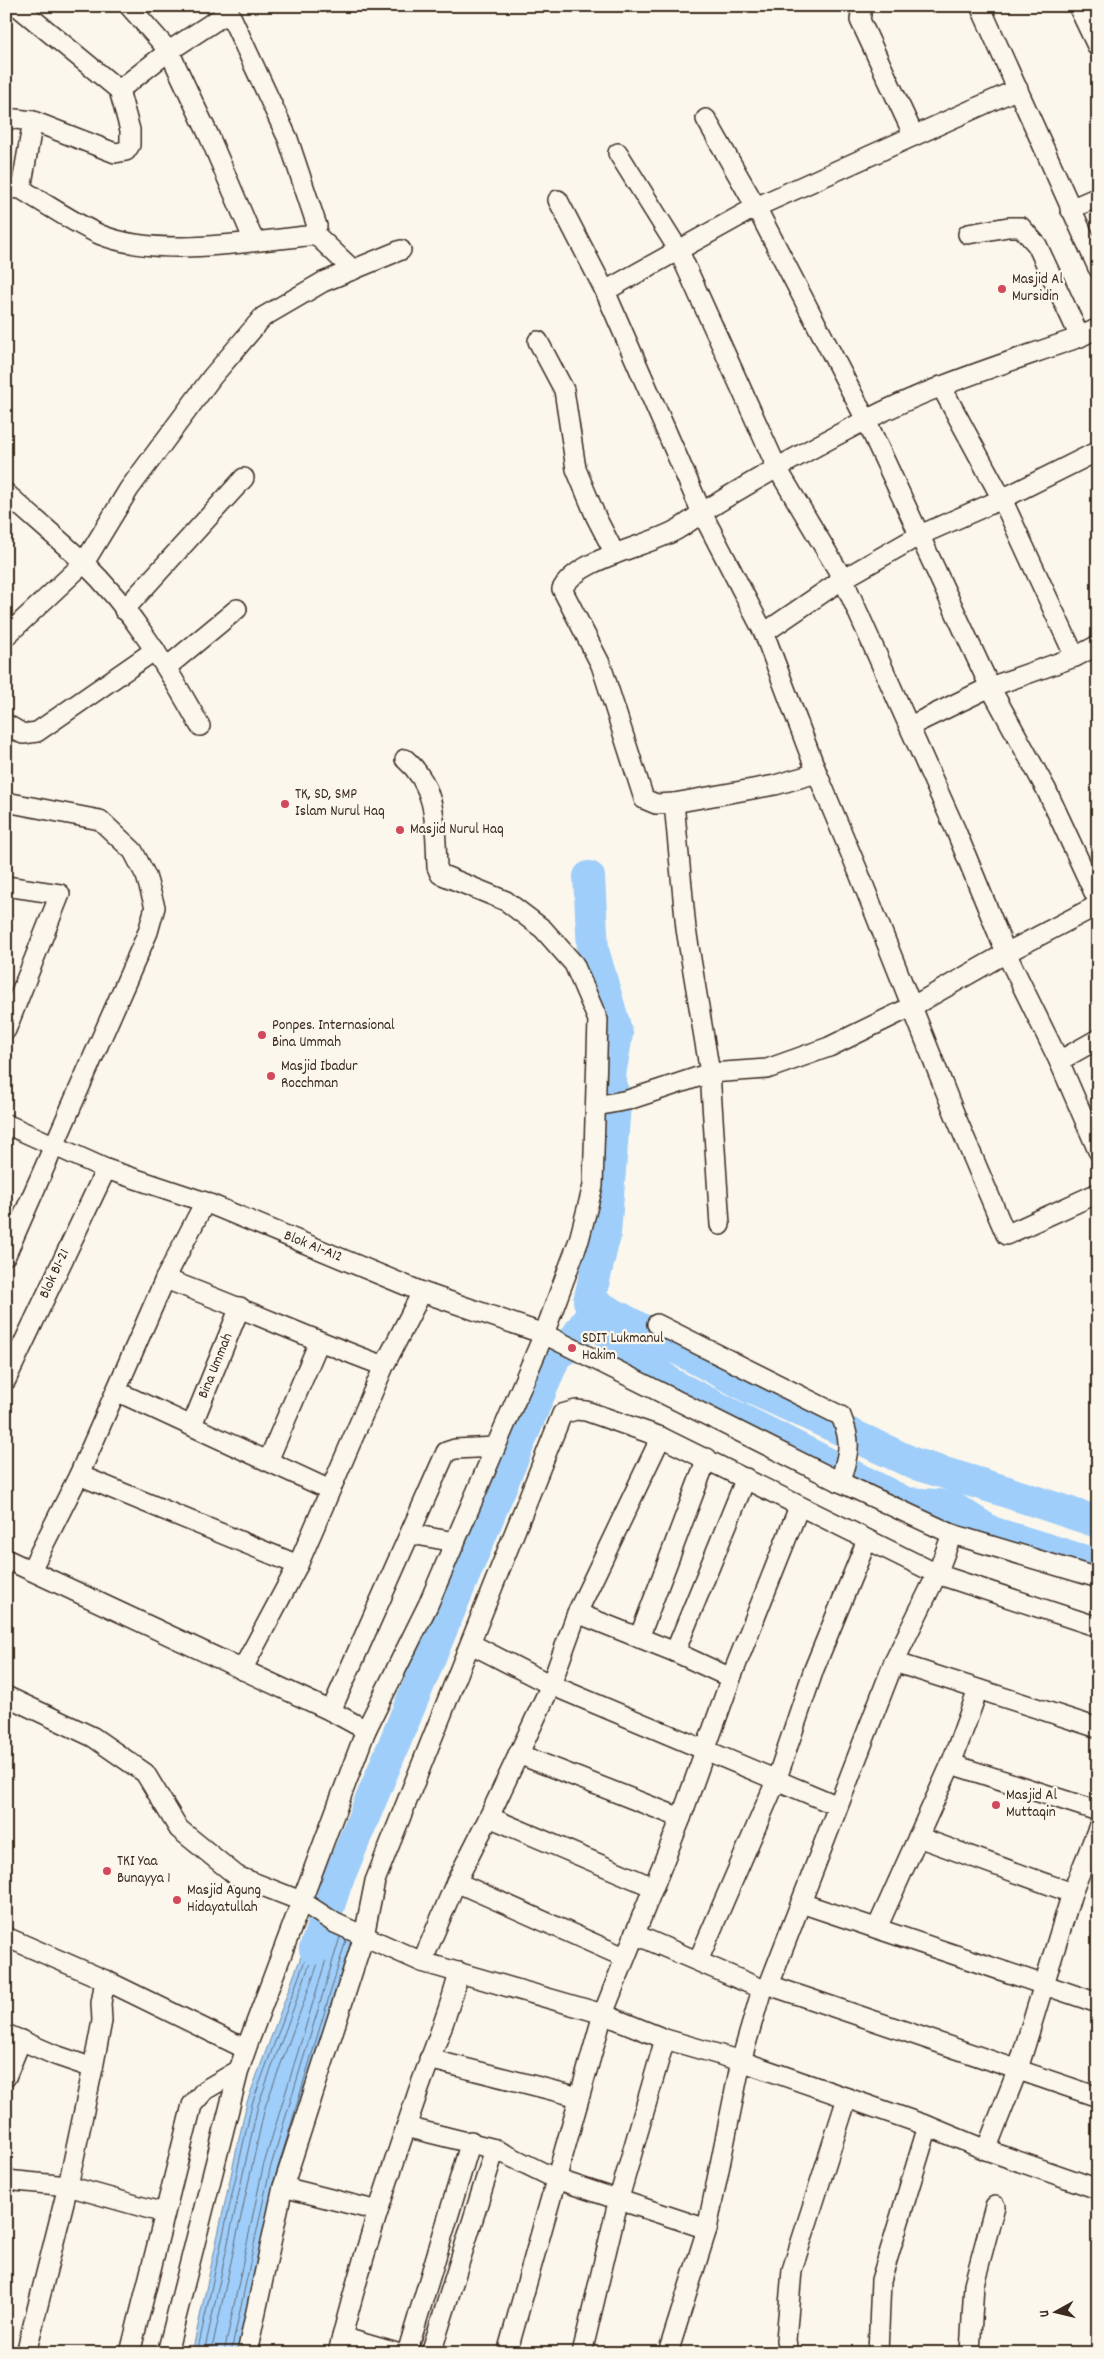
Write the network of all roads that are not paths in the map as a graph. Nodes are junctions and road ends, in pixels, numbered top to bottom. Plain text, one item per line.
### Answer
1 (17, 6) edge
2 (129, 6) edge
3 (980, 6) edge
4 (1078, 6) edge
5 (227, 9) edge
6 (863, 9) edge
7 (1098, 48) edge
8 (169, 51) junction
9 (1018, 89) junction
10 (119, 90) junction
11 (6, 118) edge
12 (706, 119) dead end
13 (33, 121) junction
14 (914, 136) junction
15 (618, 153) dead end
16 (14, 189) edge
17 (1098, 197) edge
18 (558, 200) dead end
19 (756, 207) junction
20 (1070, 210) junction
21 (314, 233) junction
22 (968, 234) dead end
23 (254, 242) junction
24 (678, 249) junction
25 (401, 250) dead end
26 (1098, 268) edge
27 (353, 270) junction
28 (604, 291) junction
29 (1098, 328) edge
30 (1080, 337) junction
31 (538, 342) dead end
32 (941, 386) junction
33 (866, 420) junction
34 (1098, 451) edge
35 (778, 468) junction
36 (244, 478) dead end
37 (6, 493) edge
38 (1002, 499) junction
39 (702, 513) junction
40 (920, 535) junction
41 (615, 554) junction
42 (84, 563) junction
43 (843, 579) junction
44 (124, 610) junction
45 (236, 610) dead end
46 (764, 633) junction
47 (6, 636) edge
48 (1098, 645) edge
49 (154, 650) junction
50 (1075, 657) junction
51 (167, 667) junction
52 (990, 687) junction
53 (6, 724) edge
54 (200, 726) dead end
55 (910, 726) junction
56 (405, 759) dead end
57 (817, 773) junction
58 (6, 802) edge
59 (674, 803) junction
60 (6, 886) edge
61 (1098, 901) edge
62 (1098, 905) edge
63 (1006, 953) junction
64 (912, 1006) junction
65 (6, 1030) edge
66 (1098, 1039) edge
67 (1059, 1061) junction
68 (710, 1073) junction
69 (602, 1105) junction
70 (6, 1124) edge
71 (55, 1146) junction
72 (1098, 1151) edge
73 (106, 1169) junction
74 (1098, 1193) edge
75 (205, 1202) junction
76 (720, 1225) dead end
77 (6, 1255) edge
78 (165, 1279) junction
79 (422, 1292) junction
80 (240, 1307) junction
81 (656, 1324) dead end
82 (544, 1334) junction
83 (319, 1342) junction
84 (384, 1366) junction
85 (6, 1380) edge
86 (116, 1391) junction
87 (192, 1425) junction
88 (661, 1437) junction
89 (495, 1448) junction
90 (707, 1458) junction
91 (268, 1461) junction
92 (79, 1475) junction
93 (746, 1478) junction
94 (840, 1482) junction
95 (330, 1490) junction
96 (799, 1507) junction
97 (411, 1534) junction
98 (867, 1540) junction
99 (950, 1541) junction
100 (455, 1542) junction
101 (6, 1559) edge
102 (298, 1565) junction
103 (31, 1570) junction
104 (938, 1571) junction
105 (1098, 1578) edge
106 (577, 1613) junction
107 (1098, 1627) edge
108 (639, 1638) junction
109 (471, 1644) junction
110 (674, 1652) junction
111 (894, 1662) junction
112 (242, 1670) junction
113 (730, 1678) junction
114 (551, 1685) junction
115 (978, 1690) junction
116 (6, 1696) edge
117 (331, 1711) junction
118 (1098, 1728) edge
119 (366, 1730) junction
120 (704, 1750) junction
121 (518, 1754) junction
122 (951, 1764) junction
123 (776, 1781) junction
124 (838, 1806) junction
125 (1098, 1811) edge
126 (489, 1817) junction
127 (681, 1818) junction
128 (1098, 1828) edge
129 (918, 1837) junction
130 (456, 1882) junction
131 (653, 1887) junction
132 (1072, 1893) junction
133 (801, 1903) junction
134 (306, 1904) junction
135 (877, 1928) junction
136 (634, 1934) junction
137 (364, 1936) junction
138 (6, 1937) edge
139 (624, 1957) junction
140 (422, 1962) junction
141 (698, 1962) junction
142 (459, 1972) junction
143 (105, 1980) junction
144 (1044, 1985) junction
145 (766, 1987) junction
146 (1098, 2003) edge
147 (602, 2014) junction
148 (14, 2037) edge
149 (665, 2039) junction
150 (246, 2049) junction
151 (429, 2059) junction
152 (741, 2061) junction
153 (93, 2068) junction
154 (1018, 2069) junction
155 (239, 2070) junction
156 (6, 2077) edge
157 (579, 2096) junction
158 (1098, 2097) edge
159 (847, 2098) junction
160 (928, 2126) junction
161 (406, 2127) junction
162 (471, 2142) junction
163 (495, 2149) junction
164 (986, 2150) junction
165 (6, 2180) edge
166 (556, 2180) junction
167 (68, 2186) junction
168 (284, 2187) junction
169 (1098, 2189) edge
170 (619, 2198) junction
171 (995, 2206) dead end
172 (378, 2211) junction
173 (164, 2213) junction
174 (707, 2228) junction
175 (340, 2345) edge
176 (26, 2353) edge
177 (130, 2353) edge
178 (167, 2353) edge
179 (247, 2353) edge
180 (397, 2353) edge
181 (407, 2353) edge
182 (431, 2353) edge
183 (507, 2353) edge
184 (582, 2353) edge
185 (668, 2353) edge
186 (788, 2353) edge
187 (878, 2353) edge
188 (970, 2353) edge

1 - 10 street
2 - 8 street
3 - 9 street
4 - 7 street
5 - 8 street
5 - 21 street
6 - 14 street
8 - 10 street
8 - 23 street
9 - 14 street
9 - 20 street
10 - 13 street
11 - 13 street
12 - 19 street
13 - 16 street
14 - 19 street
15 - 24 street
16 - 23 street
17 - 20 street
18 - 28 street
19 - 24 street
19 - 33 street
20 - 26 street
21 - 23 street
21 - 27 street
22 - 30 street
24 - 28 street
24 - 35 street
25 - 27 street
27 - 42 street
28 - 39 street
29 - 30 street
30 - 32 street
31 - 41 street
32 - 33 street
32 - 38 street
33 - 35 street
33 - 40 street
34 - 38 street
35 - 39 street
35 - 43 street
36 - 44 street
37 - 42 street
38 - 40 street
38 - 50 street
39 - 41 street
39 - 46 street
40 - 43 street
40 - 52 street
41 - 59 street
42 - 44 street
42 - 47 street
43 - 46 street
43 - 55 street
44 - 49 street
45 - 51 street
46 - 57 street
48 - 50 street
49 - 51 street
49 - 53 street
50 - 52 street
51 - 54 street
52 - 55 street
52 - 61 street
55 - 63 street
56 - 69 street
57 - 59 street
57 - 64 street
58 - 71 street
59 - 68 street
60 - 65 street
62 - 63 street
63 - 64 street
63 - 67 street
64 - 68 street
64 - 74 street
66 - 67 street
67 - 72 street
68 - 69 street
68 - 76 street
69 - 82 street
70 - 71 street, Blok A1-A12
71 - 73 street, Blok A1-A12
71 - 77 street
73 - 75 street, Blok A1-A12
73 - 85 street, Blok B1-21
75 - 78 street
75 - 79 street, Blok A1-A12
78 - 80 street
78 - 86 street
79 - 82 street, Blok A1-A12
79 - 84 street
80 - 83 street
80 - 87 street, Bina Ummah
81 - 94 street
82 - 89 street
82 - 94 street, Blok A1-A12
83 - 84 street
83 - 91 street
84 - 95 street
86 - 87 street
86 - 92 street
87 - 91 street
88 - 90 street
88 - 106 street
88 - 109 street
89 - 97 street
89 - 100 street
90 - 93 street
90 - 108 street
91 - 95 street
92 - 102 street
92 - 103 street
93 - 96 street
93 - 110 street
94 - 99 street, Blok A1-A12
95 - 102 street
96 - 98 street
96 - 113 street
97 - 100 street
97 - 117 street
98 - 104 street
98 - 123 street
99 - 104 street
99 - 105 street, Blok A1-A12
100 - 119 street
101 - 103 street
102 - 112 street
103 - 112 street
104 - 107 street
104 - 111 street
106 - 108 street
106 - 114 street
108 - 110 street
109 - 114 street
109 - 137 street
110 - 113 street
111 - 115 street
111 - 124 street
112 - 117 street
113 - 120 street
114 - 120 street
114 - 121 street
115 - 118 street
115 - 122 street
116 - 134 street
117 - 119 street
119 - 134 street
120 - 123 street
120 - 127 street
121 - 126 street
121 - 127 street
122 - 125 street
122 - 129 street
123 - 124 street
123 - 141 street
124 - 133 street
126 - 130 street
126 - 131 street
127 - 131 street
128 - 132 street
129 - 132 street
129 - 135 street
130 - 139 street
130 - 140 street
131 - 136 street
132 - 144 street
133 - 135 street
133 - 145 street
134 - 137 street
134 - 150 street
135 - 144 street
136 - 139 street
136 - 141 street
137 - 140 street
137 - 168 street
138 - 143 street
139 - 147 street
140 - 142 street
141 - 145 street
142 - 147 street
142 - 151 street
143 - 150 street
143 - 153 street
144 - 146 street
144 - 154 street
145 - 152 street
145 - 154 street
147 - 149 street
147 - 157 street
148 - 153 street
148 - 156 street
149 - 152 street
149 - 170 street
150 - 155 street
151 - 157 street
151 - 161 street
152 - 159 street
152 - 174 street
153 - 167 street
154 - 158 street
154 - 164 street
155 - 173 street
155 - 178 street
157 - 166 street
159 - 160 street
159 - 186 street
160 - 164 street
160 - 187 street
161 - 162 street
161 - 172 street
162 - 163 street
162 - 181 street
163 - 166 street
163 - 182 street
164 - 169 street
165 - 167 street
166 - 170 street
166 - 183 street
167 - 173 street
167 - 176 street
168 - 172 street
168 - 179 street
170 - 174 street
170 - 184 street
171 - 188 street
172 - 175 street
173 - 177 street
174 - 185 street
175 - 180 street

